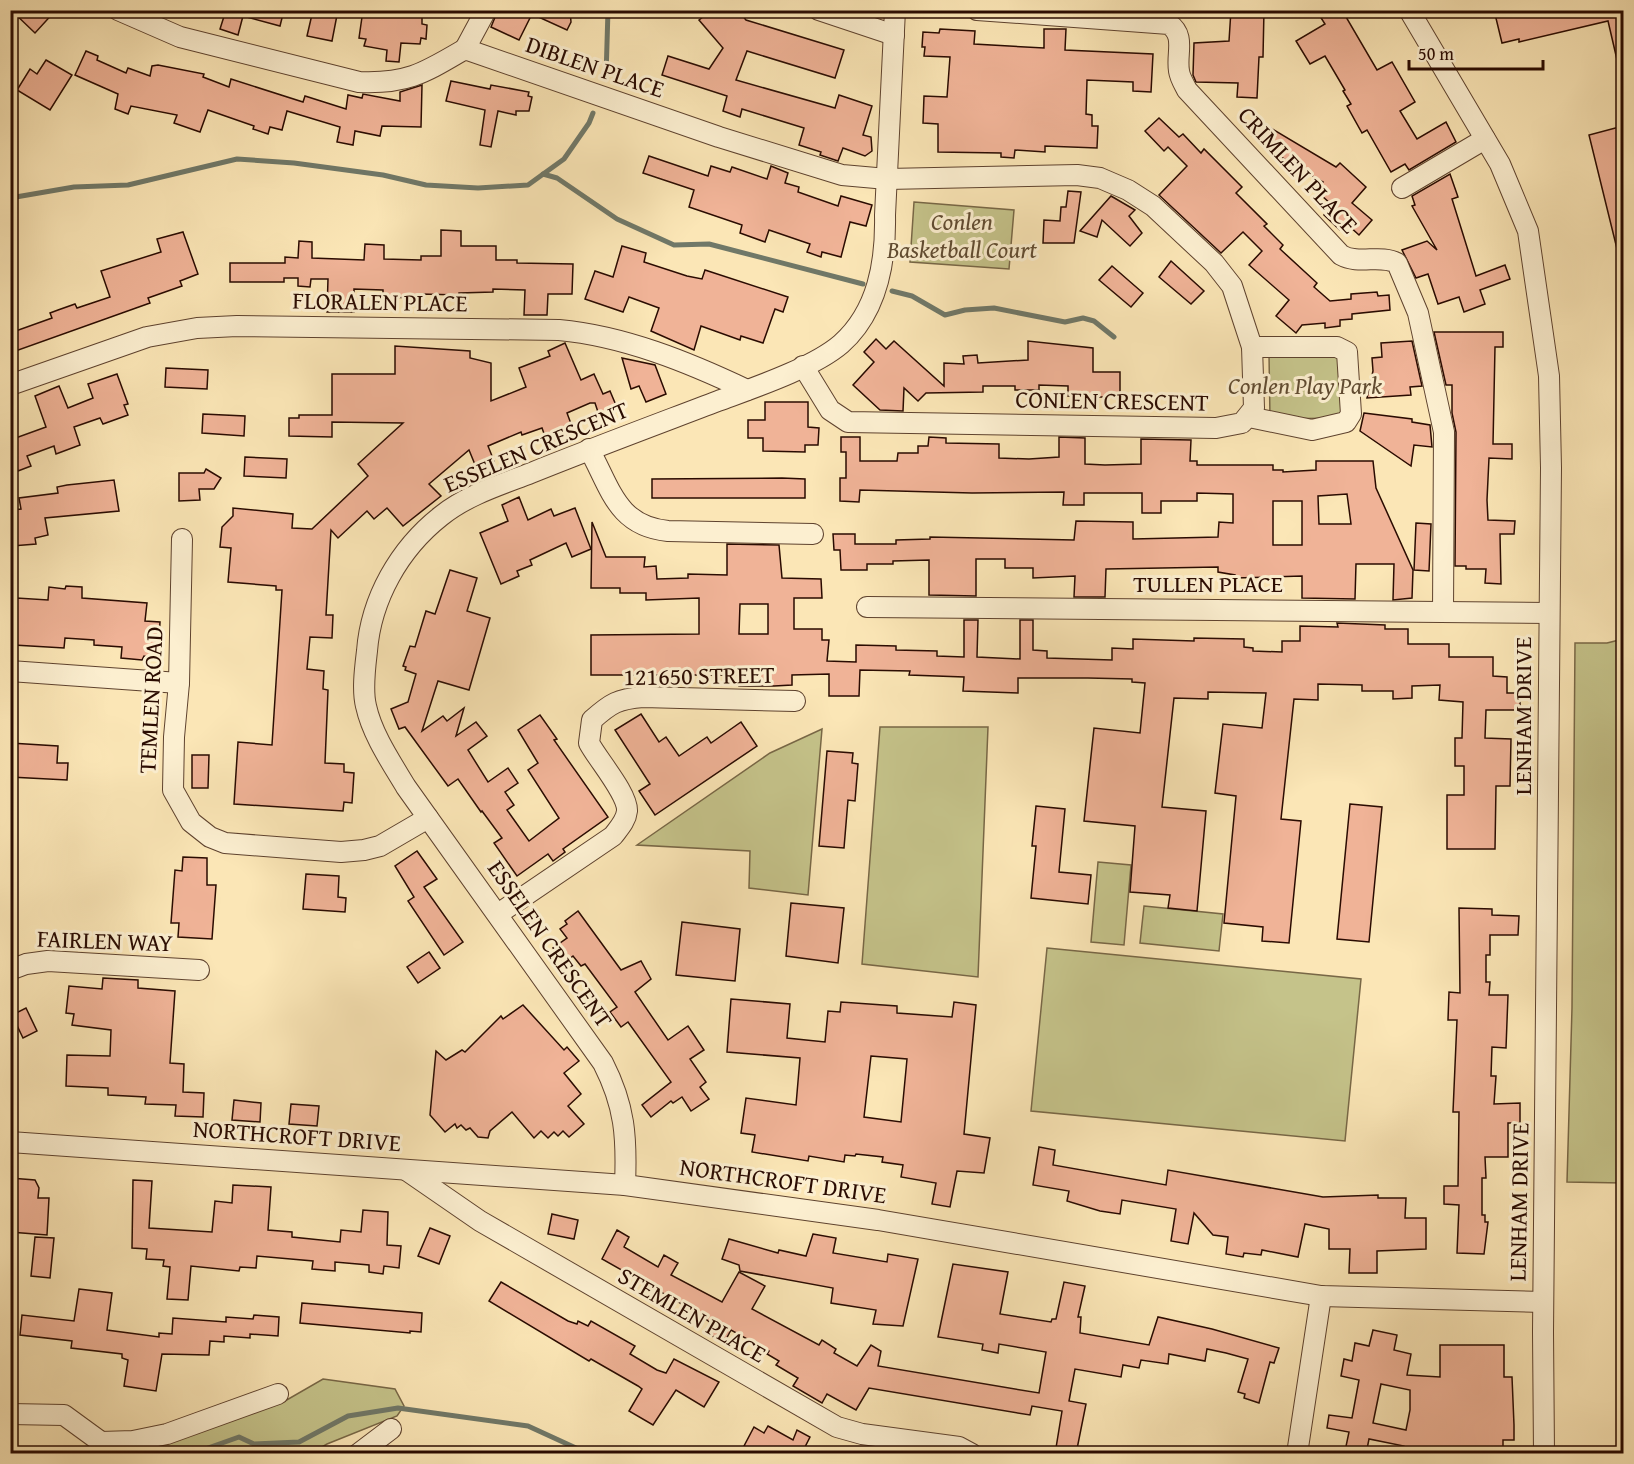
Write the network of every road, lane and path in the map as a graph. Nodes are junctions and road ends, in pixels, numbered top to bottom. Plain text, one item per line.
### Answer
1 (118, 10) edge
2 (486, 10) edge
3 (819, 10) edge
4 (896, 10) edge
5 (977, 10) edge
6 (1409, 10) edge
7 (894, 35) junction
8 (465, 49) junction
9 (1485, 139) junction
10 (887, 179) junction
11 (1402, 188) dead end
12 (1252, 347) junction
13 (803, 366) junction
14 (10, 386) edge
15 (747, 390) junction
16 (1249, 417) junction
17 (589, 449) junction
18 (813, 534) dead end
19 (182, 539) dead end
20 (867, 607) dead end
21 (1443, 612) junction
22 (1549, 613) junction
23 (10, 671) edge
24 (179, 683) junction
25 (795, 701) dead end
26 (428, 818) junction
27 (498, 914) junction
28 (10, 970) edge
29 (199, 970) dead end
30 (10, 1142) edge
31 (406, 1170) junction
32 (625, 1185) junction
33 (1321, 1296) junction
34 (1543, 1302) junction
35 (278, 1394) dead end
36 (10, 1414) edge
37 (391, 1429) dead end
38 (358, 1454) edge
39 (972, 1454) edge
40 (1297, 1454) edge
41 (1544, 1454) edge

1 - 8 street
2 - 8 street
3 - 7 street
4 - 7 street, ESSELEN CRESCENT
5 - 21 street, CRIMLEN PLACE
6 - 9 street, LENHAM DRIVE
7 - 10 street, ESSELEN CRESCENT
8 - 10 street, DIBLEN PLACE
9 - 11 street
9 - 22 street, LENHAM DRIVE
10 - 12 street
10 - 13 street, ESSELEN CRESCENT
12 - 16 street
12 - 16 street
13 - 15 street, ESSELEN CRESCENT
13 - 16 street, CONLEN CRESCENT
14 - 15 street, FLORALEN PLACE
15 - 17 street, ESSELEN CRESCENT
17 - 18 street
17 - 26 street, ESSELEN CRESCENT
19 - 24 street, TEMLEN ROAD
20 - 21 street, TULLEN PLACE
21 - 22 street, TULLEN PLACE
22 - 34 street, LENHAM DRIVE
23 - 24 street
24 - 26 street, TEMLEN ROAD
25 - 27 street, 121650 STREET
26 - 27 street, ESSELEN CRESCENT
27 - 32 street, ESSELEN CRESCENT
28 - 29 street, FAIRLEN WAY
30 - 31 street, NORTHCROFT DRIVE
31 - 32 street, NORTHCROFT DRIVE
31 - 39 street, STEMLEN PLACE
32 - 33 street, NORTHCROFT DRIVE
33 - 34 street, NORTHCROFT DRIVE
33 - 40 street
34 - 41 street, LENHAM DRIVE
35 - 36 street
37 - 38 street

